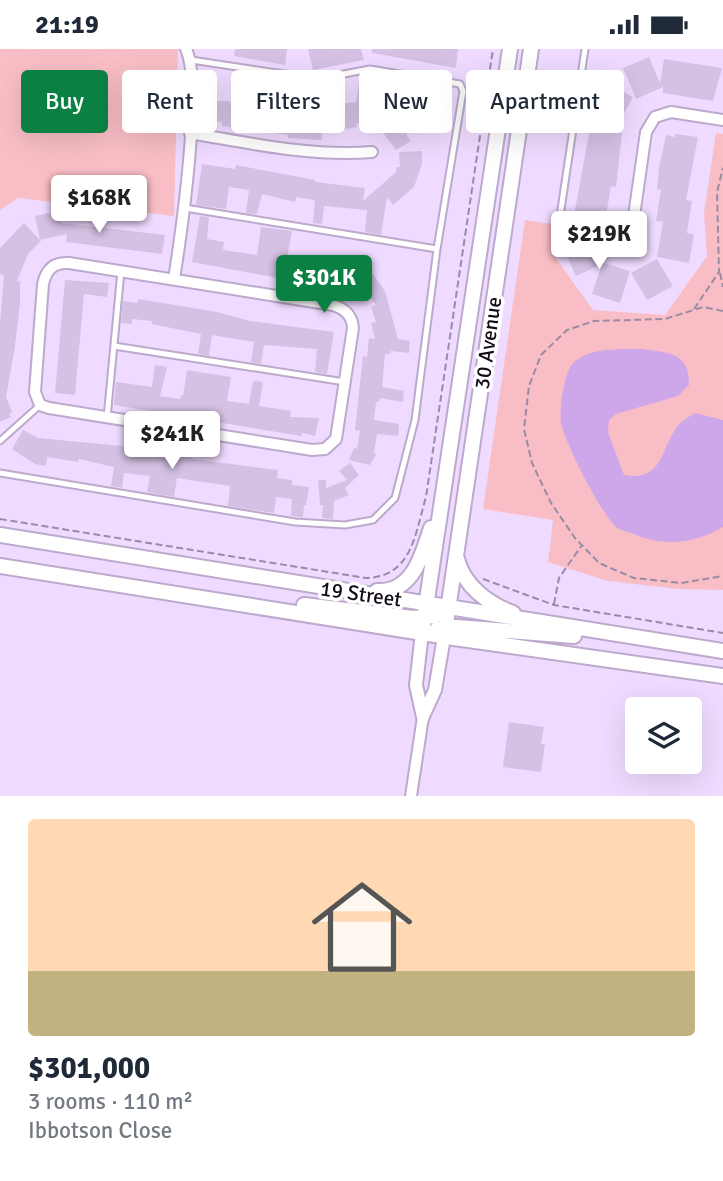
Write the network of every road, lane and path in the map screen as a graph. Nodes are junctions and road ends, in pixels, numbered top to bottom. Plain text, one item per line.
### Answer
1 (186, 49) edge
2 (198, 49) edge
3 (494, 49) edge
4 (510, 49) edge
5 (531, 49) edge
6 (585, 49) edge
7 (191, 60) junction
8 (191, 70) edge
9 (723, 120) edge
10 (190, 133) joint
11 (372, 152) dead end
12 (723, 168) edge
13 (184, 208) junction
14 (632, 230) joint
15 (438, 249) junction
16 (121, 271) junction
17 (719, 272) junction
18 (174, 279) junction
19 (723, 286) edge
20 (694, 309) junction
21 (723, 311) edge
22 (114, 346) junction
23 (345, 382) junction
24 (40, 405) junction
25 (107, 418) junction
26 (0, 441) edge
27 (0, 473) edge
28 (444, 485) junction
29 (0, 519) edge
30 (0, 535) edge
31 (582, 545) junction
32 (456, 555) junction
33 (0, 566) edge
34 (722, 578) edge
35 (94, 581) junction
36 (323, 588) junction
37 (471, 588) junction
38 (554, 605) junction
39 (448, 608) junction
40 (426, 610) junction
41 (534, 621) junction
42 (445, 632) junction
43 (422, 633) junction
44 (723, 633) edge
45 (683, 645) junction
46 (723, 651) edge
47 (723, 676) edge
48 (423, 717) junction
49 (411, 796) edge

1 - 7 street
2 - 7 street
3 - 29 path
4 - 28 main road, 30 Avenue
5 - 32 main road, 30 Avenue
6 - 14 lane
7 - 8 street
7 - 15 lane
9 - 14 street
10 - 11 street
10 - 13 street
12 - 17 path
13 - 15 lane
13 - 18 street
15 - 27 lane
16 - 18 street
16 - 22 lane
16 - 24 street
17 - 19 path
17 - 20 path
18 - 23 street
20 - 21 path
20 - 31 path
22 - 23 lane
22 - 25 lane
23 - 25 street
24 - 25 street
24 - 26 lane
28 - 36 main road
28 - 40 main road, 30 Avenue
30 - 36 main road, 19 Street
31 - 34 path
31 - 38 path
32 - 37 main road
32 - 39 main road, 30 Avenue
33 - 35 main road, 19 Street
35 - 40 main road
35 - 43 main road, 19 Street
36 - 40 main road, 19 Street
37 - 38 path
37 - 41 main road
38 - 44 path
39 - 40 main road, 19 Street
39 - 41 main road, 19 Street
39 - 42 main road, 30 Avenue
40 - 43 main road, 30 Avenue
41 - 45 main road, 19 Street
42 - 43 main road, 19 Street
42 - 45 main road
42 - 47 main road, 19 Street
42 - 48 street
43 - 48 street
45 - 46 main road, 19 Street
48 - 49 street

